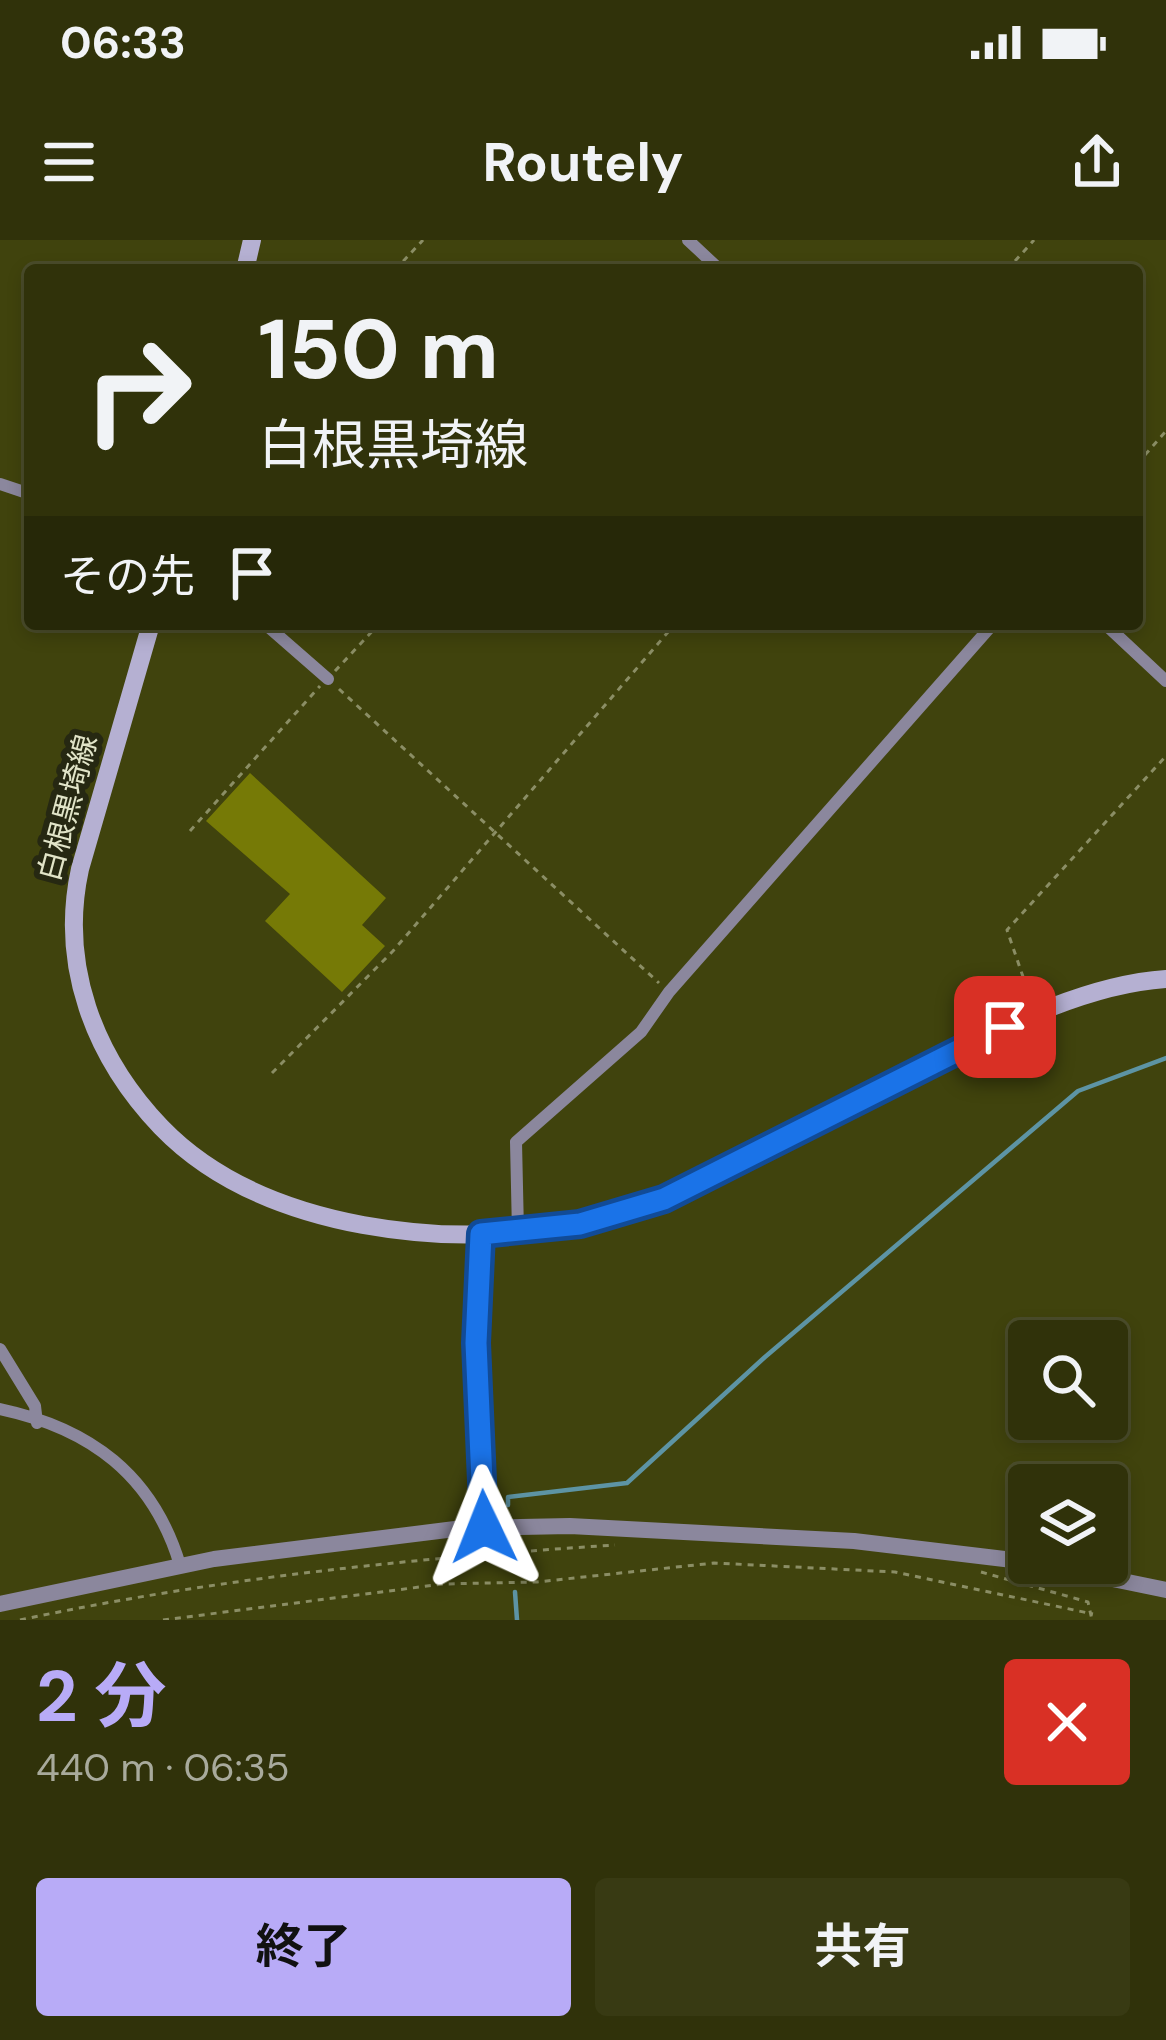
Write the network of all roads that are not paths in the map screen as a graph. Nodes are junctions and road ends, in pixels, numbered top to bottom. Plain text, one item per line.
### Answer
1 (688, 240) edge
2 (714, 264) edge
3 (149, 630) edge
4 (272, 630) edge
5 (989, 630) edge
6 (1111, 630) edge
7 (328, 679) road end
8 (1166, 681) edge
9 (1166, 979) edge
10 (518, 1232) junction
11 (481, 1234) junction
12 (0, 1349) edge
13 (0, 1409) edge
14 (37, 1423) junction
15 (484, 1527) junction
16 (1008, 1559) edge
17 (180, 1565) junction
18 (1128, 1582) edge
19 (1166, 1590) edge
20 (0, 1604) edge

1 - 2 street
3 - 11 main road, 白根黒埼線
4 - 7 street
5 - 10 street
6 - 8 street
9 - 10 main road, 白根黒埼線
10 - 11 main road, 白根黒埼線
11 - 15 street
12 - 14 street
13 - 14 street
14 - 17 street
15 - 16 street
15 - 17 street
17 - 20 street
18 - 19 street

